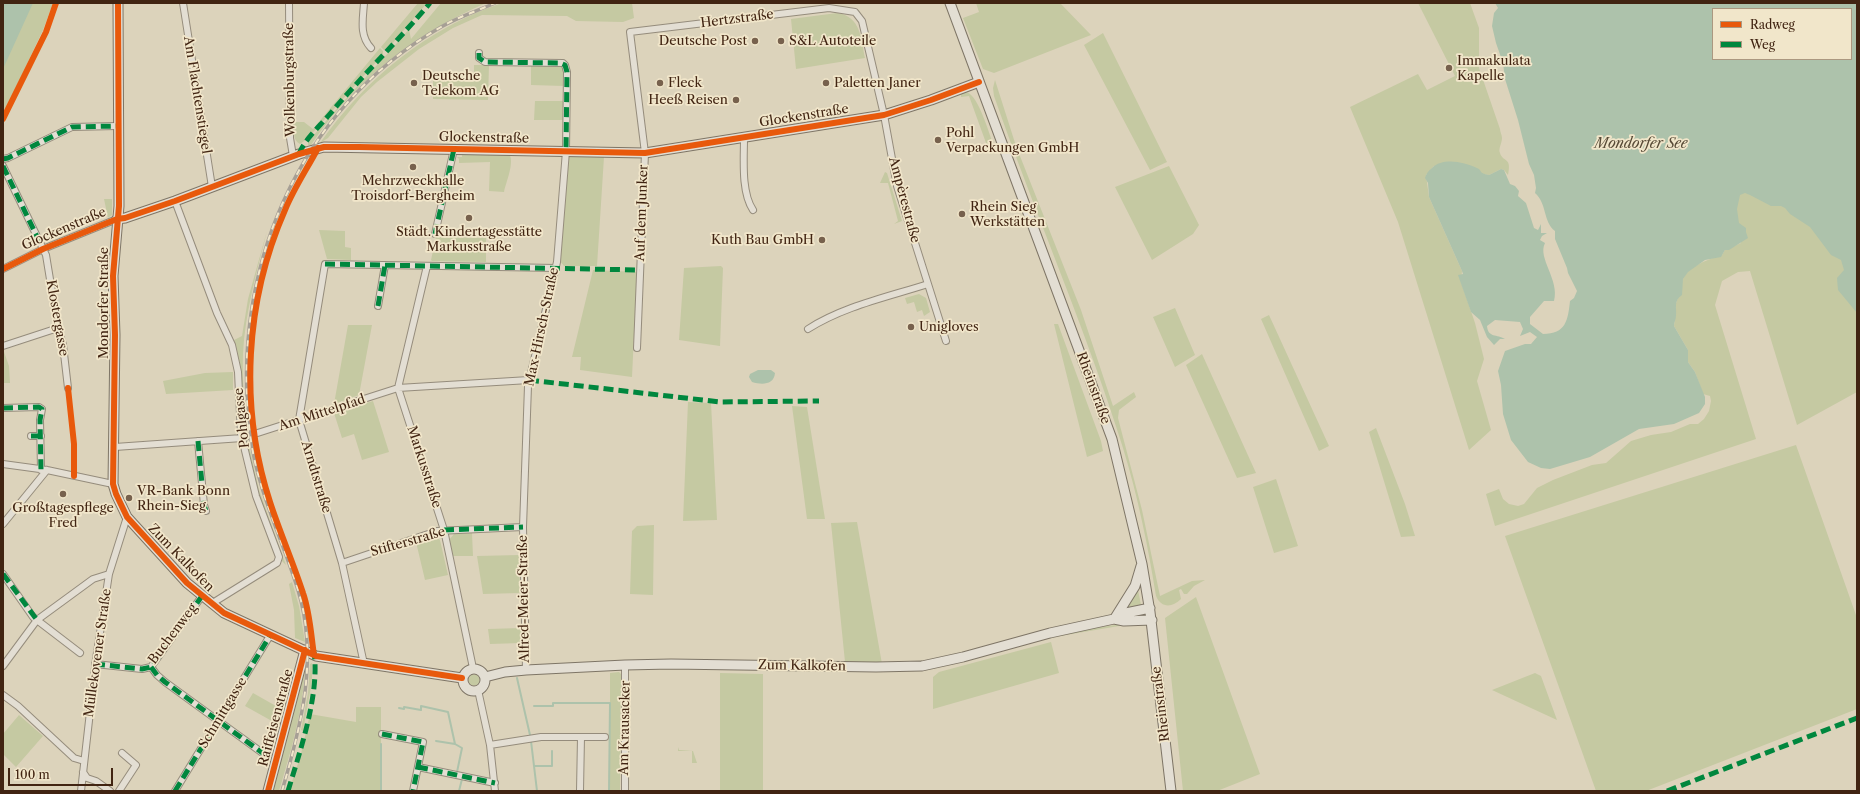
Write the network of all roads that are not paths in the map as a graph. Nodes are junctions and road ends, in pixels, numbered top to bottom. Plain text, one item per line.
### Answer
1 (118, 3) edge
2 (183, 3) edge
3 (289, 3) edge
4 (364, 3) edge
5 (950, 3) edge
6 (630, 32) joint
7 (370, 48) dead end
8 (479, 53) dead end
9 (979, 82) junction
10 (884, 115) junction
11 (117, 126) junction
12 (744, 138) junction
13 (454, 149) junction
14 (566, 151) junction
15 (644, 153) junction
16 (293, 156) junction
17 (3, 159) edge
18 (3, 166) edge
19 (212, 187) junction
20 (175, 201) junction
21 (753, 210) dead end
22 (117, 219) junction
23 (435, 234) dead end
24 (43, 249) junction
25 (385, 265) junction
26 (427, 266) junction
27 (556, 268) junction
28 (3, 269) edge
29 (928, 284) junction
30 (378, 306) dead end
31 (58, 328) junction
32 (808, 329) dead end
33 (946, 341) dead end
34 (3, 346) edge
35 (637, 348) dead end
36 (529, 380) junction
37 (68, 388) dead end
38 (398, 388) junction
39 (3, 408) edge
40 (299, 420) junction
41 (31, 436) dead end
42 (41, 436) junction
43 (242, 438) junction
44 (198, 441) junction
45 (115, 447) junction
46 (3, 464) edge
47 (44, 470) junction
48 (113, 484) junction
49 (206, 511) dead end
50 (127, 517) junction
51 (3, 524) edge
52 (523, 527) junction
53 (444, 530) junction
54 (342, 563) junction
55 (1142, 564) junction
56 (3, 574) edge
57 (109, 574) junction
58 (202, 596) junction
59 (212, 604) junction
60 (1150, 608) junction
61 (1114, 619) junction
62 (37, 620) junction
63 (1152, 620) junction
64 (271, 634) junction
65 (305, 650) junction
66 (80, 652) dead end
67 (95, 664) junction
68 (364, 664) junction
69 (625, 665) junction
70 (3, 666) edge
71 (151, 667) junction
72 (473, 668) junction
73 (526, 670) junction
74 (485, 677) junction
75 (462, 678) junction
76 (478, 690) junction
77 (3, 695) edge
78 (218, 720) junction
79 (382, 734) dead end
80 (581, 737) junction
81 (605, 737) dead end
82 (490, 745) junction
83 (122, 753) dead end
84 (268, 758) dead end
85 (84, 761) junction
86 (418, 767) junction
87 (82, 772) junction
88 (495, 783) junction
89 (81, 791) edge
90 (110, 791) edge
91 (119, 791) edge
92 (175, 791) edge
93 (268, 791) edge
94 (413, 791) edge
95 (496, 791) edge
96 (580, 791) edge
97 (624, 791) edge
98 (1172, 791) edge

1 - 11 street, Mondorfer Straße
2 - 19 street, Am Flachtenstiegel
3 - 16 street, Wolkenburgstraße
4 - 7 street
5 - 9 street, Rheinstraße
6 - 10 street, Hertzstraße
6 - 15 street, Auf dem Junker
8 - 14 street, Max-Hirsch-Straße
9 - 10 street, Glockenstraße
9 - 55 street, Rheinstraße
10 - 12 street, Glockenstraße
10 - 29 street, Ampèrestraße
11 - 17 street
11 - 22 street, Mondorfer Straße
12 - 15 street, Glockenstraße
12 - 21 street, Glockenstraße
13 - 14 street, Glockenstraße
13 - 16 street, Glockenstraße
13 - 23 street
14 - 15 street, Glockenstraße
14 - 27 street, Max-Hirsch-Straße
15 - 35 street, Auf dem Junker
16 - 19 street, Glockenstraße
18 - 24 street, Klostergasse
19 - 20 street, Glockenstraße
20 - 22 street, Glockenstraße
20 - 43 street, Pohlgasse
22 - 24 street, Glockenstraße
22 - 45 street, Mondorfer Straße
24 - 28 street, Glockenstraße
24 - 31 street, Klostergasse
25 - 26 street
25 - 30 street
25 - 40 street, Arndtstraße
26 - 27 street
26 - 38 street
27 - 36 street, Max-Hirsch-Straße
29 - 32 street
29 - 33 street, Ampèrestraße
31 - 34 street
31 - 37 street, Klostergasse
36 - 38 street, Am Mittelpfad
36 - 52 street, Max-Hirsch-Straße
38 - 40 street, Am Mittelpfad
38 - 53 street, Markusstraße
39 - 42 street
40 - 43 street, Am Mittelpfad
40 - 54 street, Arndtstraße
41 - 42 street
42 - 47 street
43 - 44 street, Am Mittelpfad
43 - 59 street, Pohlgasse
44 - 45 street, Am Mittelpfad
44 - 49 street
45 - 48 street, Mondorfer Straße
46 - 47 street
47 - 48 street
47 - 51 street
48 - 50 street, Zum Kalkofen
50 - 57 street, Müllekovener Straße
50 - 58 street, Zum Kalkofen
52 - 53 street, Stifterstraße
52 - 73 street, Alfred-Meier-Straße
53 - 54 street, Stifterstraße
53 - 72 street, Markusstraße
54 - 68 street, Arndtstraße
55 - 60 street, Rheinstraße
55 - 61 street
56 - 62 street
57 - 62 street
57 - 67 street, Müllekovener Straße
58 - 59 street, Zum Kalkofen
58 - 71 street, Buchenweg
59 - 64 street, Zum Kalkofen
60 - 61 street, Zum Kalkofen
60 - 63 street, Rheinstraße
61 - 63 street, Zum Kalkofen
61 - 69 street, Zum Kalkofen
62 - 66 street
62 - 70 street
63 - 98 street, Rheinstraße
64 - 65 street, Zum Kalkofen
64 - 78 street, Schmittgasse
65 - 68 street, Zum Kalkofen
65 - 93 street, Raiffeisenstraße
67 - 71 street, Buchenweg
67 - 85 street, Müllekovener Straße
68 - 75 street, Zum Kalkofen
69 - 73 street, Zum Kalkofen
69 - 97 street, Am Krausacker
71 - 78 street
72 - 74 street
72 - 75 street
73 - 74 street, Zum Kalkofen
74 - 76 street
75 - 76 street
76 - 82 street
77 - 85 street
78 - 84 street
78 - 92 street, Schmittgasse
79 - 86 street
80 - 81 street
80 - 82 street
80 - 96 street
82 - 88 street
83 - 91 street
85 - 87 street, Müllekovener Straße
86 - 88 street
86 - 94 street
87 - 89 street, Müllekovener Straße
87 - 90 street
88 - 95 street

